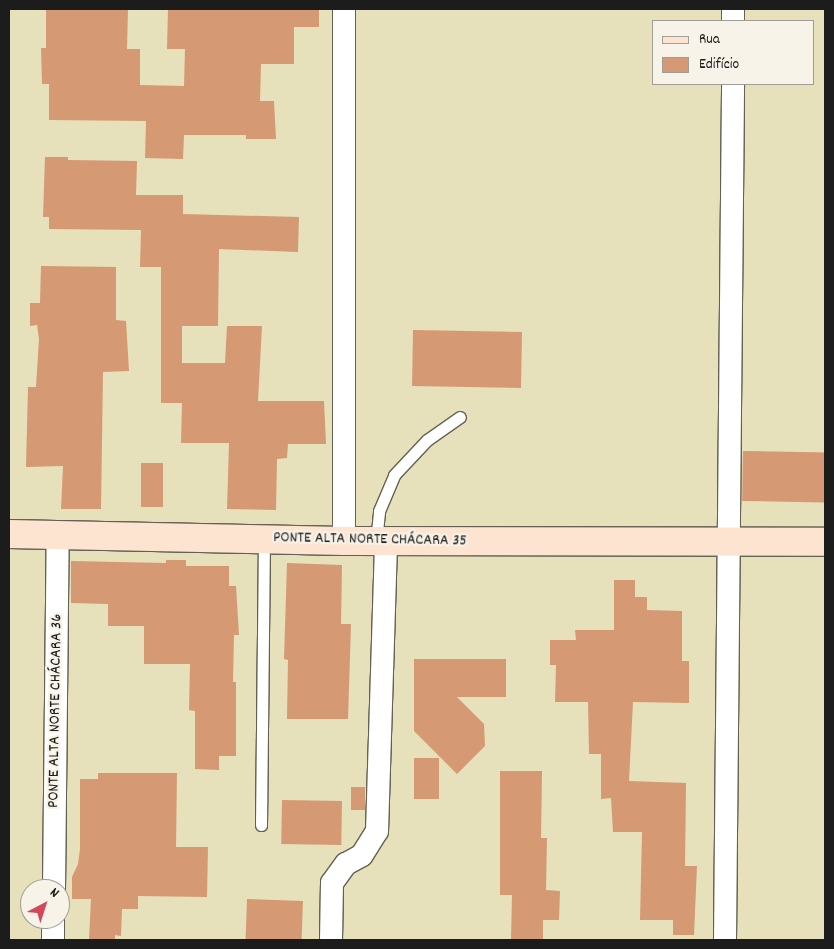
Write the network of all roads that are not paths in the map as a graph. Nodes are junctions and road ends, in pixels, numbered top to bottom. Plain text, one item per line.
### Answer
1 (344, 9) edge
2 (733, 85) edge
3 (460, 417) dead end
4 (9, 534) edge
5 (58, 534) junction
6 (264, 539) junction
7 (344, 541) junction
8 (381, 541) junction
9 (731, 541) junction
10 (825, 542) edge
11 (261, 825) dead end
12 (54, 879) edge
13 (331, 940) edge
14 (725, 940) edge

1 - 7 street
2 - 9 street
3 - 8 lane
4 - 5 street, PONTE ALTA NORTE CHÁCARA 35
5 - 6 street, PONTE ALTA NORTE CHÁCARA 35
5 - 12 street, PONTE ALTA NORTE CHÁCARA 36
6 - 7 street, PONTE ALTA NORTE CHÁCARA 35
6 - 11 lane
7 - 8 street, PONTE ALTA NORTE CHÁCARA 35
8 - 9 street, PONTE ALTA NORTE CHÁCARA 35
8 - 13 street
9 - 10 street, PONTE ALTA NORTE CHÁCARA 35
9 - 14 street

